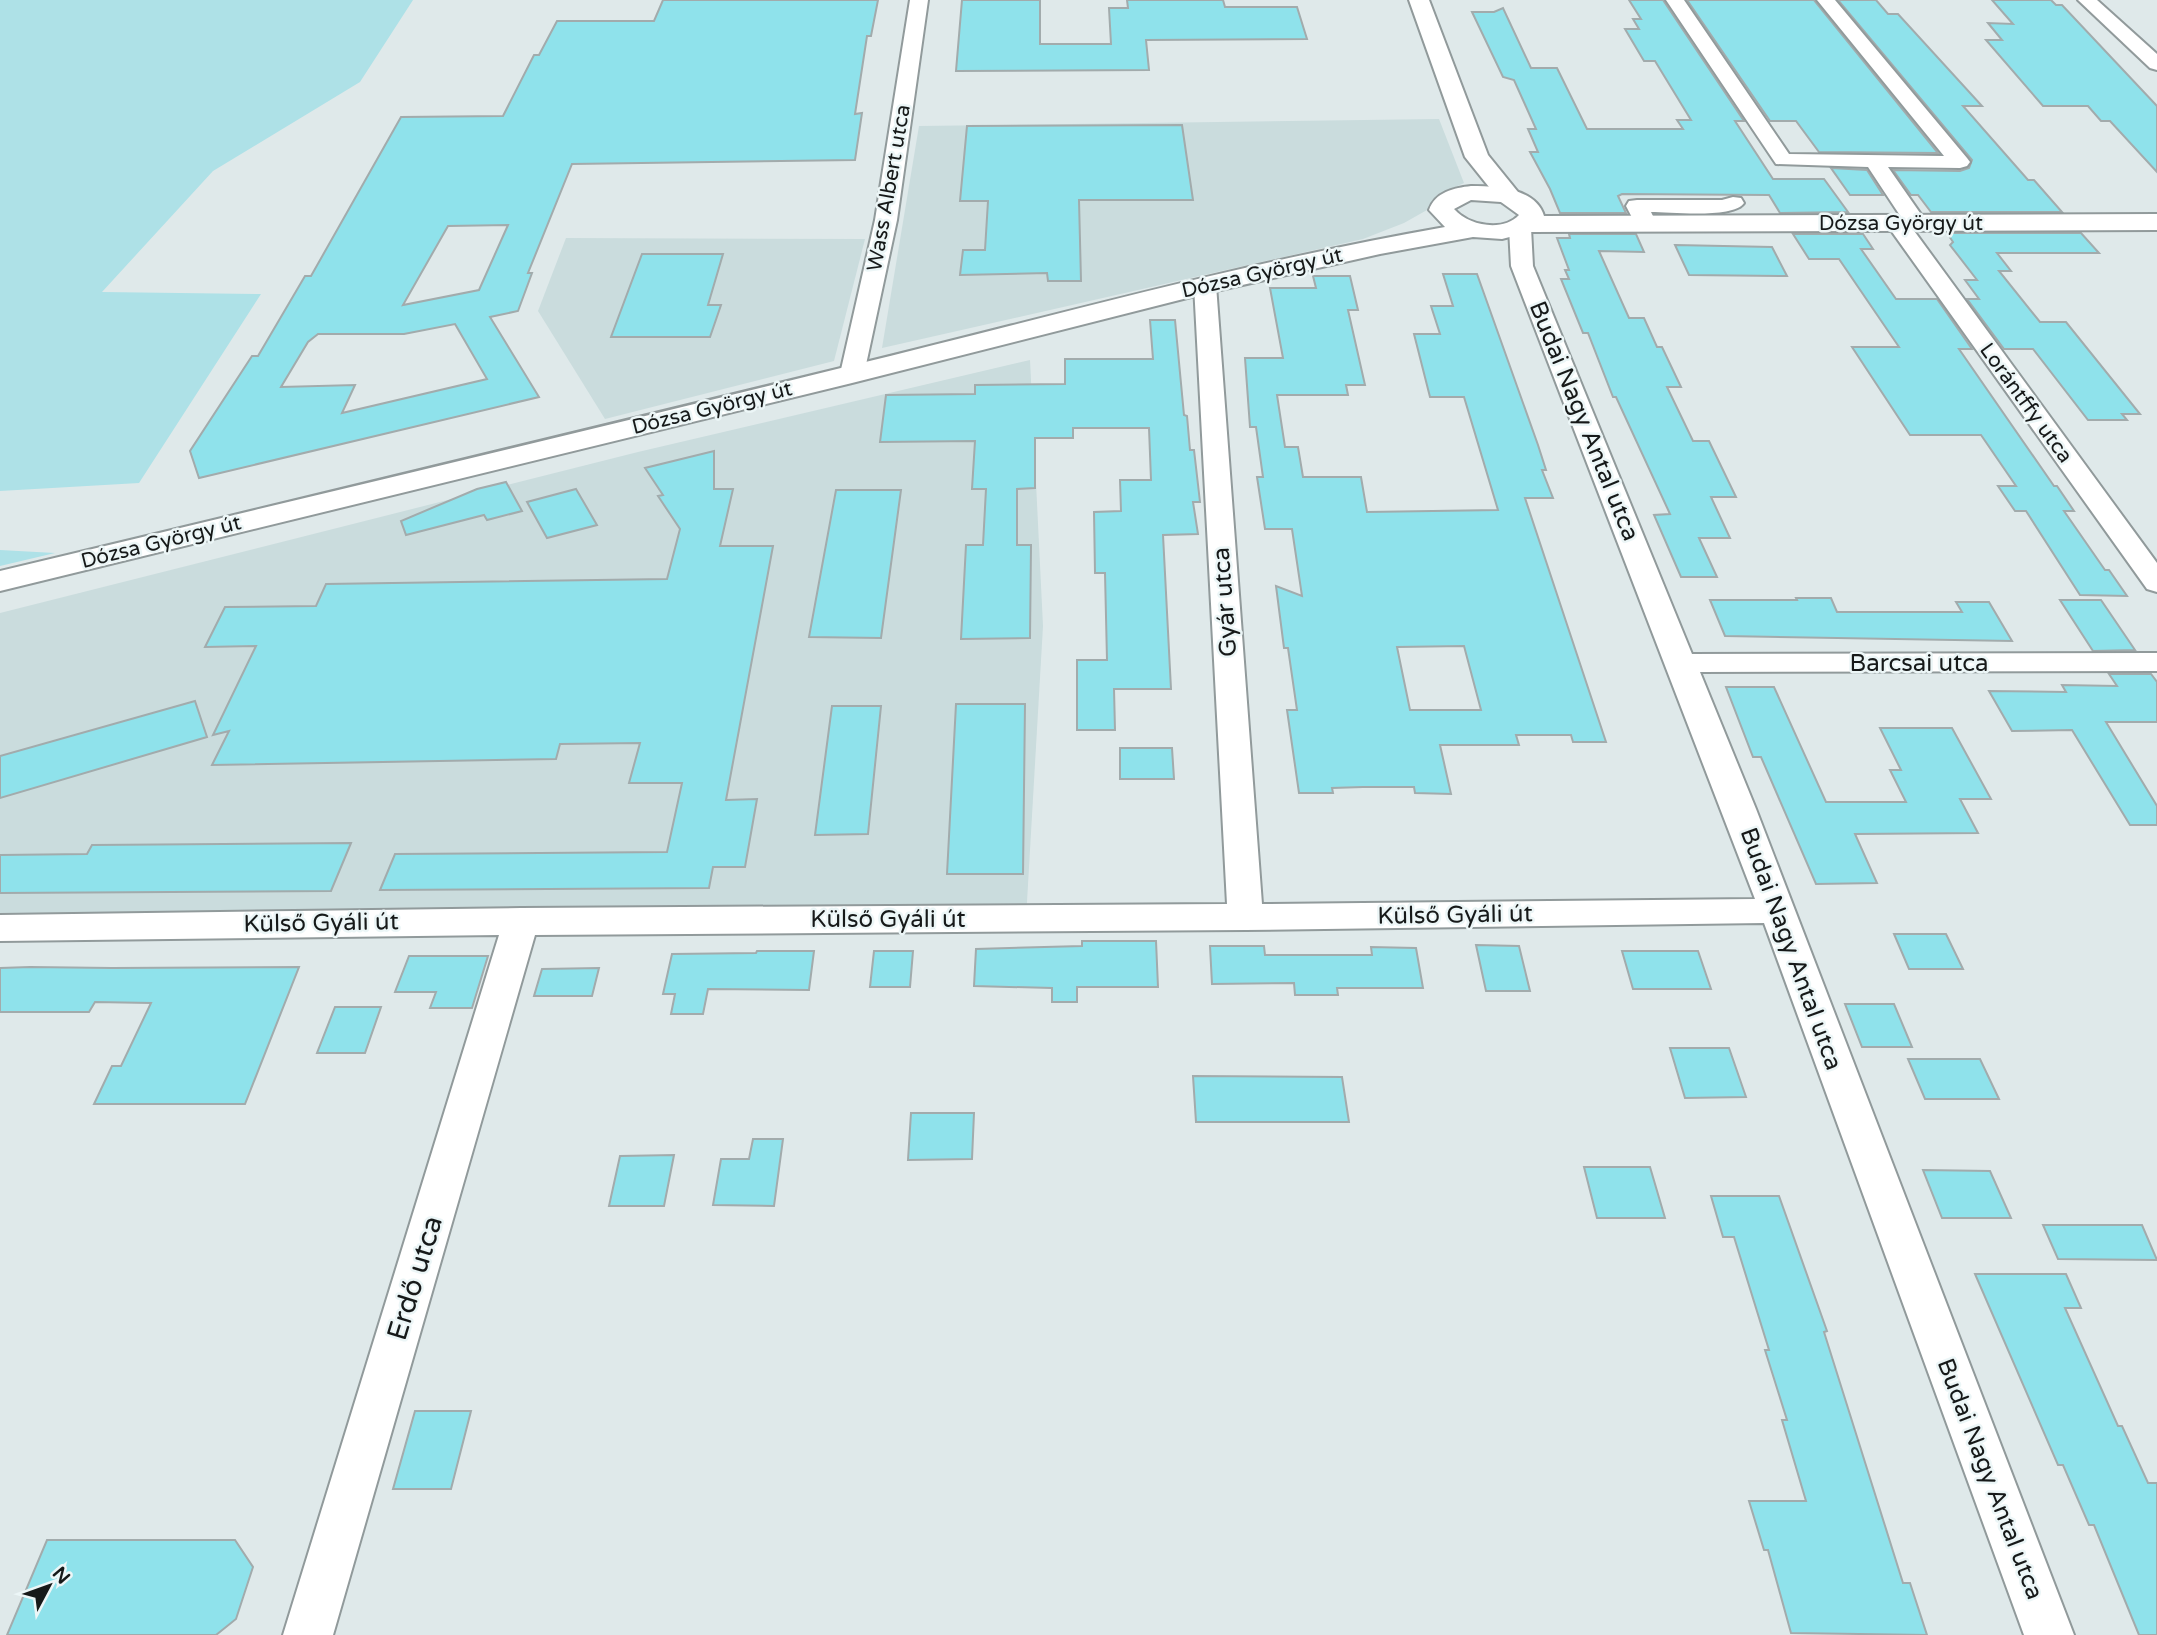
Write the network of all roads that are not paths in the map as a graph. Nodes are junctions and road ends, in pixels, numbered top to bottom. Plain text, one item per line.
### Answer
1 (919, 0) edge
2 (1419, 0) edge
3 (1675, 0) edge
4 (1826, 0) edge
5 (2087, 0) edge
6 (2157, 64) edge
7 (1476, 157) junction
8 (1873, 160) junction
9 (1471, 193) junction
10 (1733, 203) dead end
11 (1521, 214) junction
12 (1444, 216) junction
13 (2157, 222) edge
14 (1906, 223) junction
15 (1636, 224) junction
16 (1479, 230) junction
17 (1380, 246) junction
18 (1522, 267) junction
19 (1205, 285) junction
20 (852, 374) junction
21 (0, 581) edge
22 (2157, 583) edge
23 (2157, 662) edge
24 (1680, 663) junction
25 (1775, 911) junction
26 (1245, 918) junction
27 (521, 920) junction
28 (0, 928) edge
29 (308, 1635) edge
30 (2049, 1635) edge

1 - 20 street, Wass Albert utca
2 - 7 main road
3 - 8 street
4 - 8 street
5 - 6 street
7 - 9 main road
7 - 11 main road
8 - 14 street, Lorántffy utca
9 - 11 main road
9 - 12 main road
10 - 15 street
11 - 15 main road, Dózsa György út
11 - 16 main road, Dózsa György út
11 - 18 street, Budai Nagy Antal utca
12 - 16 main road
12 - 17 main road, Dózsa György út
13 - 14 main road, Dózsa György út
14 - 15 main road, Dózsa György út
14 - 22 street, Lorántffy utca
16 - 17 main road, Dózsa György út
16 - 18 street, Budai Nagy Antal utca
17 - 19 main road, Dózsa György út
18 - 24 street, Budai Nagy Antal utca
19 - 20 main road, Dózsa György út
19 - 26 street, Gyár utca
20 - 21 main road, Dózsa György út
23 - 24 street, Barcsai utca
24 - 25 street, Budai Nagy Antal utca
25 - 26 street, Külső Gyáli út
25 - 30 street, Budai Nagy Antal utca
26 - 27 street, Külső Gyáli út
27 - 28 street, Külső Gyáli út
27 - 29 street, Erdő utca

